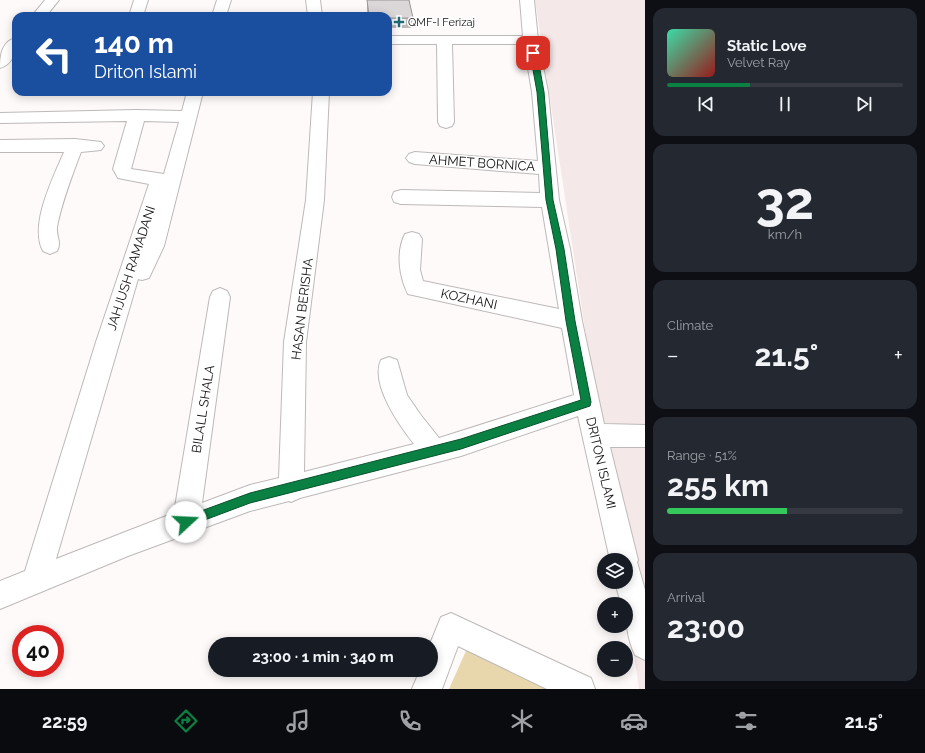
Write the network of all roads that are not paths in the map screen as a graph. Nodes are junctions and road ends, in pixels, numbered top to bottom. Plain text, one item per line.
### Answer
1 (52, 0) edge
2 (141, 0) edge
3 (224, 0) edge
4 (313, 0) edge
5 (527, 0) edge
6 (42, 12) edge
7 (137, 12) edge
8 (220, 12) edge
9 (314, 12) edge
10 (392, 40) edge
11 (444, 40) junction
12 (531, 40) junction
13 (12, 47) edge
14 (0, 63) edge
15 (194, 96) edge
16 (320, 96) edge
17 (137, 115) junction
18 (187, 117) junction
19 (0, 118) edge
20 (446, 122) dead end
21 (75, 145) junction
22 (0, 146) edge
23 (95, 146) dead end
24 (416, 158) dead end
25 (548, 168) junction
26 (401, 197) dead end
27 (550, 200) junction
28 (412, 239) dead end
29 (50, 246) dead end
30 (142, 272) dead end
31 (220, 297) dead end
32 (571, 321) junction
33 (389, 367) dead end
34 (587, 402) junction
35 (595, 435) junction
36 (645, 436) edge
37 (435, 451) junction
38 (291, 489) junction
39 (186, 522) junction
40 (622, 553) edge
41 (36, 580) junction
42 (631, 589) edge
43 (0, 595) edge
44 (645, 645) edge
45 (427, 689) edge
46 (580, 689) edge

1 - 6 street
2 - 7 street
3 - 8 street
4 - 9 street
5 - 12 street, DRITON ISLAMI
10 - 11 street
11 - 12 street
11 - 20 street
12 - 25 street, DRITON ISLAMI
13 - 14 street
15 - 18 street
16 - 38 street, HASAN BERISHA
17 - 18 street
17 - 19 street
17 - 41 street, JAHJUSH RAMADANI
18 - 30 street
21 - 22 street
21 - 23 street
21 - 29 street
24 - 25 street, AHMET BORNICA
25 - 27 street, DRITON ISLAMI
26 - 27 street
27 - 32 street, DRITON ISLAMI
28 - 32 street, KOZHANI
31 - 39 street, BILALL SHALA
32 - 34 street, DRITON ISLAMI
33 - 37 street
34 - 35 street, DRITON ISLAMI
34 - 37 street
35 - 36 street
35 - 40 street, DRITON ISLAMI
37 - 38 street
38 - 39 street
39 - 41 street
41 - 43 street
42 - 44 street
45 - 46 street

